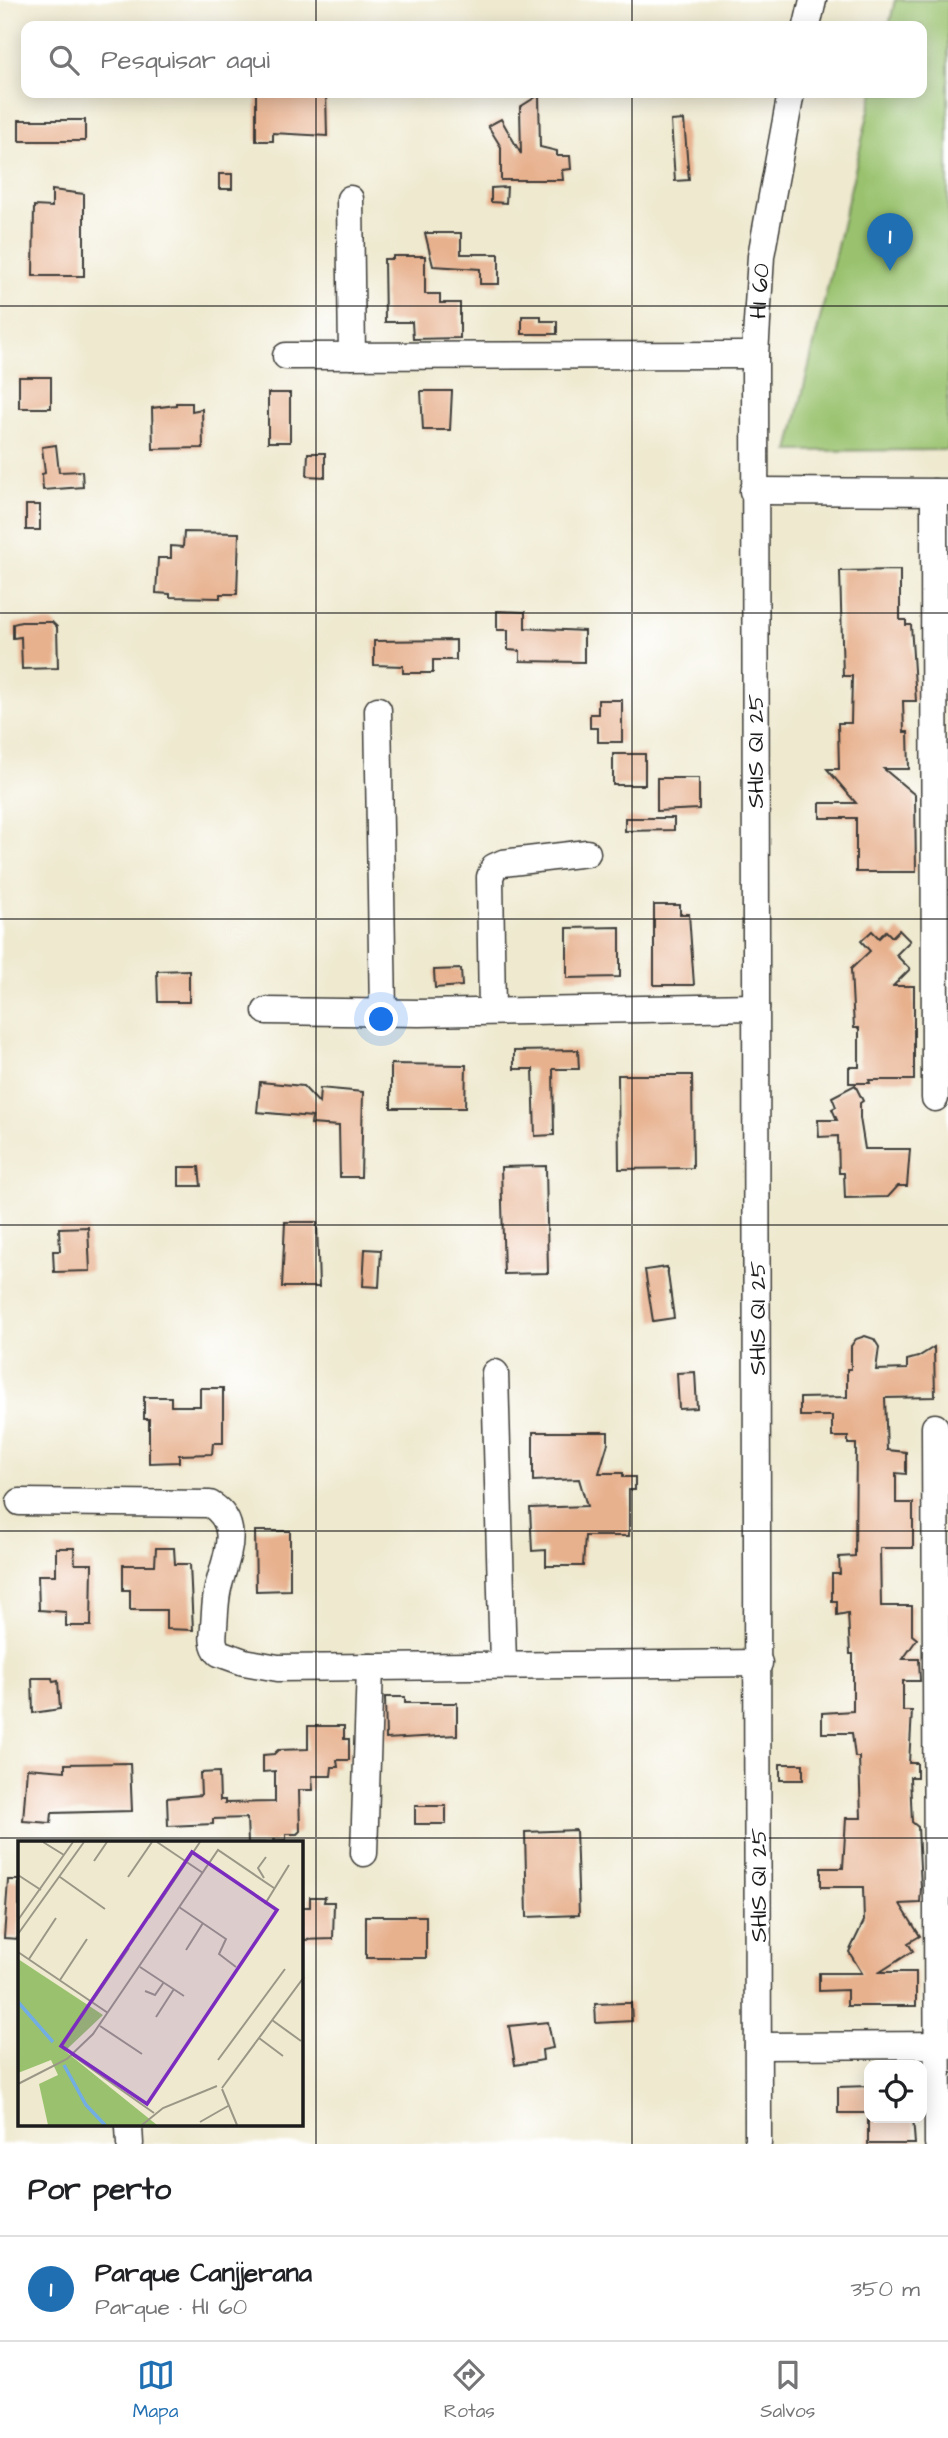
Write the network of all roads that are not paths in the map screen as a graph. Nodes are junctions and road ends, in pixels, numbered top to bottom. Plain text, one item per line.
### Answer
1 (813, 0) edge
2 (808, 21) edge
3 (790, 98) edge
4 (350, 199) dead end
5 (755, 355) junction
6 (286, 356) dead end
7 (352, 356) junction
8 (754, 491) junction
9 (941, 492) edge
10 (378, 710) dead end
11 (587, 853) dead end
12 (756, 1007) junction
13 (266, 1011) dead end
14 (492, 1011) junction
15 (383, 1013) junction
16 (935, 1098) dead end
17 (495, 1373) dead end
18 (935, 1427) dead end
19 (20, 1502) dead end
20 (759, 1663) junction
21 (503, 1664) junction
22 (370, 1667) junction
23 (364, 1853) dead end
24 (943, 2045) edge
25 (758, 2046) junction
26 (758, 2144) edge
27 (938, 2144) edge

1 - 2 street
3 - 5 street, HI 60
4 - 7 street
5 - 7 street
5 - 8 street, HI 60
6 - 7 street
8 - 9 street
8 - 12 street, SHIS QI 25
9 - 16 street
10 - 15 street
11 - 14 street
12 - 14 street
12 - 20 street, SHIS QI 25
13 - 15 street
14 - 15 street
17 - 21 street
18 - 24 street
19 - 22 street
20 - 21 street
20 - 25 street, SHIS QI 25
21 - 22 street
22 - 23 street
24 - 25 street
24 - 27 street
25 - 26 street, SHIS QI 25

